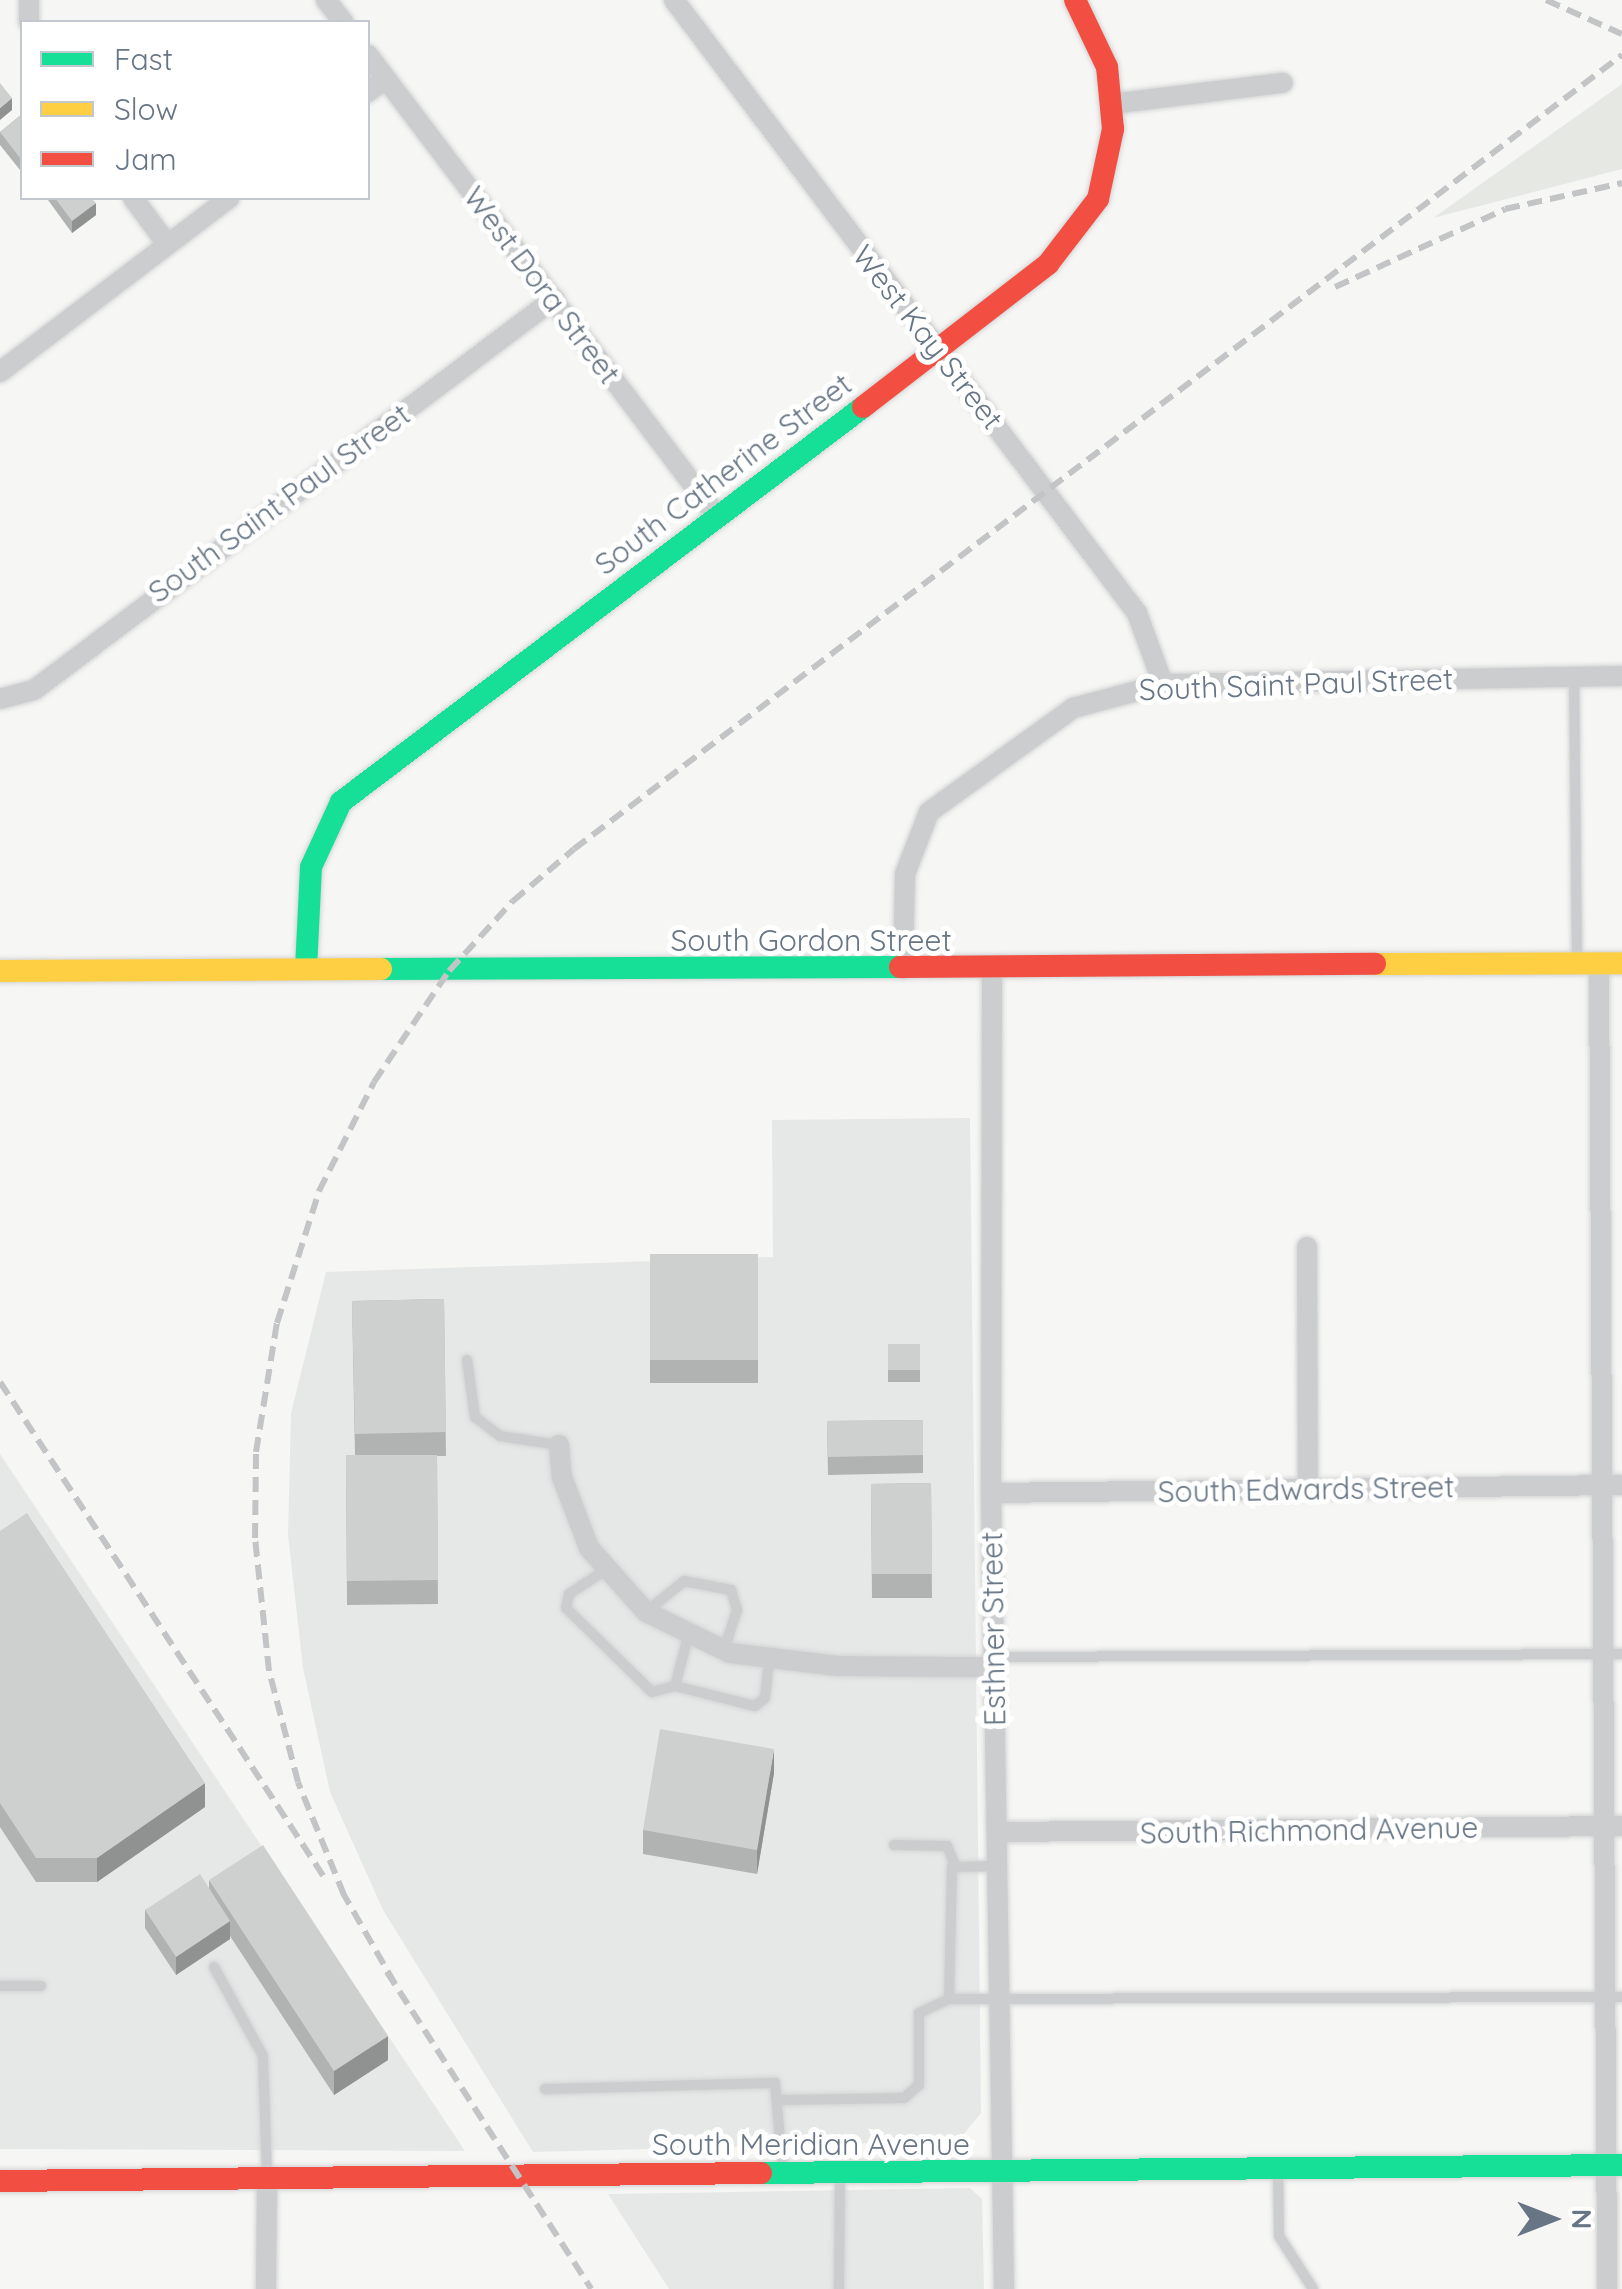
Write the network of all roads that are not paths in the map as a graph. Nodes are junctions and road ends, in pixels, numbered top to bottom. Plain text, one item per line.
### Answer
1 (326, 0) edge
2 (674, 0) edge
3 (1075, 0) edge
4 (341, 20) edge
5 (370, 59) edge
6 (385, 78) junction
7 (1282, 83) dead end
8 (370, 90) edge
9 (1111, 104) junction
10 (135, 200) edge
11 (226, 200) edge
12 (168, 244) junction
13 (554, 299) junction
14 (936, 352) junction
15 (0, 372) edge
16 (716, 515) junction
17 (1574, 676) junction
18 (1622, 676) edge
19 (1163, 684) junction
20 (0, 699) edge
21 (1599, 963) edge
22 (992, 968) junction
23 (306, 969) junction
24 (904, 969) junction
25 (0, 971) edge
26 (1307, 1247) dead end
27 (467, 1360) dead end
28 (559, 1445) joint
29 (1599, 1485) junction
30 (1622, 1485) edge
31 (1308, 1488) junction
32 (990, 1493) junction
33 (608, 1569) junction
34 (646, 1612) junction
35 (689, 1633) junction
36 (724, 1650) junction
37 (1611, 1654) edge
38 (769, 1658) junction
39 (992, 1662) junction
40 (675, 1686) junction
41 (1612, 1826) edge
42 (997, 1832) junction
43 (894, 1845) dead end
44 (997, 1866) junction
45 (956, 1867) junction
46 (214, 1967) dead end
47 (0, 1986) edge
48 (40, 1986) dead end
49 (1613, 1997) edge
50 (998, 1998) junction
51 (949, 1999) junction
52 (544, 2090) dead end
53 (782, 2100) junction
54 (1614, 2165) edge
55 (1278, 2168) junction
56 (1002, 2172) junction
57 (783, 2174) junction
58 (840, 2174) junction
59 (266, 2180) junction
60 (0, 2181) edge
61 (1614, 2231) edge
62 (266, 2289) edge
63 (839, 2289) edge
64 (1004, 2289) edge
65 (1313, 2289) edge
66 (1607, 2289) edge

1 - 4 street
2 - 14 street, West Kay Street
3 - 9 street, South Catherine Street
5 - 6 street, West Dora Street
6 - 8 street
6 - 13 street, West Dora Street
7 - 9 street
9 - 14 street, South Catherine Street
10 - 12 street
11 - 12 street
12 - 15 street
13 - 16 street, West Dora Street
13 - 20 street, South Saint Paul Street
14 - 16 street, South Catherine Street
14 - 19 street, West Kay Street
16 - 23 street, South Catherine Street
17 - 18 street, South Saint Paul Street
17 - 19 street, South Saint Paul Street
17 - 21 lane
19 - 24 street, South Saint Paul Street
21 - 22 street, South Gordon Street
21 - 29 street
22 - 24 street, South Gordon Street
22 - 32 street, Esthner Street
23 - 24 street, South Gordon Street
23 - 25 street, South Gordon Street
26 - 31 street
27 - 28 lane
28 - 33 street
29 - 30 street, South Edwards Street
29 - 31 street, South Edwards Street
29 - 37 street
31 - 32 street, South Edwards Street
32 - 39 street, Esthner Street
33 - 34 street
33 - 40 lane
34 - 35 street
34 - 36 lane
35 - 36 street
35 - 40 lane
36 - 38 street
37 - 39 lane
37 - 41 street
38 - 39 street
38 - 40 lane
39 - 42 street, Esthner Street
41 - 42 street, South Richmond Avenue
41 - 49 street
42 - 44 street, Esthner Street
43 - 45 lane
44 - 45 lane
44 - 50 street, Esthner Street
45 - 51 lane
46 - 59 lane
47 - 48 lane
49 - 50 lane
49 - 54 street
50 - 51 lane
50 - 56 street, Esthner Street
51 - 53 lane
52 - 53 lane
53 - 57 lane
54 - 55 street, South Meridian Avenue
54 - 61 street
55 - 56 street, South Meridian Avenue
55 - 65 lane
56 - 58 street, South Meridian Avenue
56 - 64 street, Esthner Street
57 - 58 street, South Meridian Avenue
57 - 59 street, South Meridian Avenue
58 - 63 lane
59 - 60 street, South Meridian Avenue
59 - 62 street
61 - 66 street

